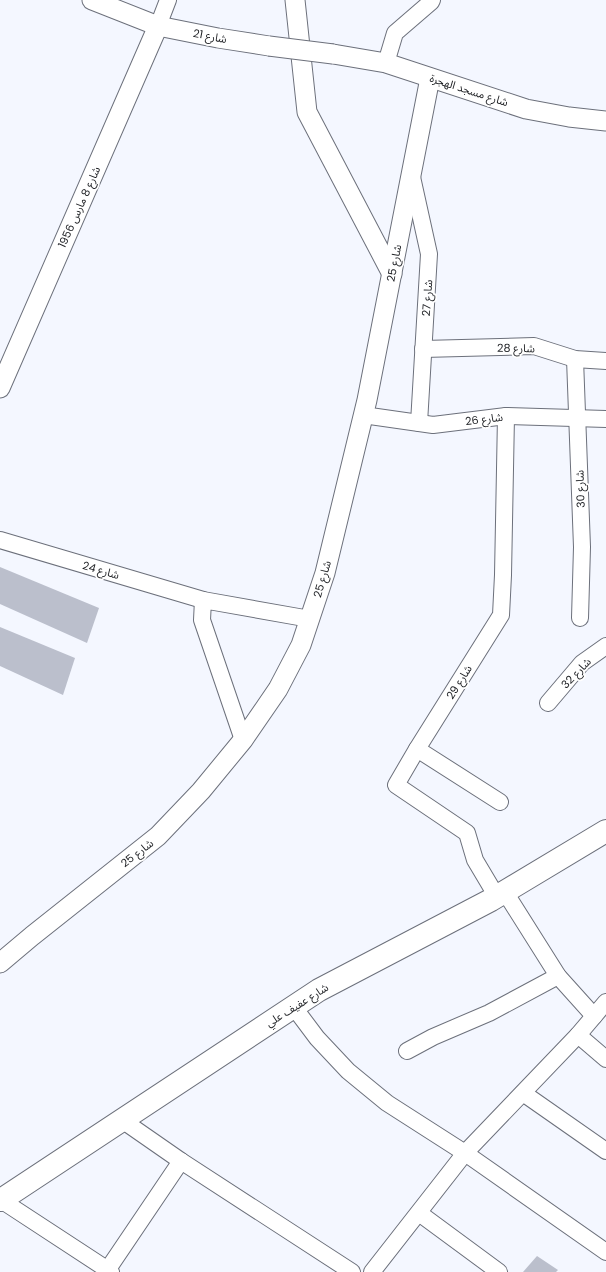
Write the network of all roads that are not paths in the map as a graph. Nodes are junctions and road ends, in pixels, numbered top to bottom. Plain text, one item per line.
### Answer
1 (92, 0) edge
2 (168, 0) edge
3 (296, 0) edge
4 (432, 0) edge
5 (158, 26) junction
6 (333, 54) joint
7 (386, 62) junction
8 (430, 78) junction
9 (606, 122) edge
10 (411, 175) junction
11 (392, 274) junction
12 (423, 350) junction
13 (575, 360) junction
14 (606, 361) edge
15 (0, 388) edge
16 (363, 415) junction
17 (506, 416) junction
18 (577, 418) junction
19 (606, 419) edge
20 (419, 423) junction
21 (0, 540) edge
22 (203, 600) junction
23 (580, 618) dead end
24 (310, 619) junction
25 (606, 646) edge
26 (548, 702) dead end
27 (243, 740) junction
28 (417, 749) junction
29 (500, 802) dead end
30 (606, 831) edge
31 (501, 894) junction
32 (0, 963) edge
33 (558, 976) junction
34 (606, 1002) edge
35 (293, 1006) junction
36 (594, 1016) junction
37 (578, 1035) junction
38 (407, 1051) dead end
39 (606, 1059) edge
40 (523, 1093) junction
41 (122, 1120) junction
42 (606, 1152) edge
43 (466, 1153) junction
44 (181, 1161) junction
45 (0, 1201) edge
46 (419, 1213) junction
47 (606, 1252) edge
48 (108, 1271) edge
49 (352, 1272) edge
50 (372, 1272) edge
51 (499, 1272) edge

1 - 5 street, شارع 21
2 - 5 street
3 - 11 street
4 - 7 street
5 - 6 street, شارع 21, bridge
5 - 15 street, شارع 8 مارس 1956
6 - 7 street, شارع مسجد الهجرة
7 - 8 street, شارع مسجد الهجرة
8 - 9 street, شارع مسجد الهجرة
8 - 10 street, شارع 25
10 - 11 street, شارع 25
10 - 12 street, شارع 27
11 - 16 street, شارع 25
12 - 13 street, شارع 28
12 - 20 street, شارع 27
13 - 14 street, شارع 28
13 - 18 street, شارع 30
16 - 20 street, شارع 26
16 - 24 street, شارع 25
17 - 18 street, شارع 26
17 - 20 street, شارع 26
17 - 28 street, شارع 29
18 - 19 street, شارع 26
18 - 23 street, شارع 30
21 - 22 street, شارع 24
22 - 24 street, شارع 24
22 - 27 street
24 - 27 street, شارع 25
25 - 26 street, شارع 32
27 - 32 street, شارع 25
28 - 29 street
28 - 31 street, شارع 29
30 - 31 main road, شارع عفيف علي
31 - 33 street
31 - 35 main road, شارع عفيف علي
33 - 36 street
33 - 38 street
34 - 36 street
35 - 41 main road, شارع عفيف علي
35 - 43 street
36 - 37 street
37 - 39 street
37 - 40 street
40 - 42 street
40 - 43 street
41 - 44 street
41 - 45 main road, شارع عفيف علي
43 - 46 street
43 - 47 street
44 - 48 street
44 - 49 street
45 - 48 street
46 - 50 street
46 - 51 street

